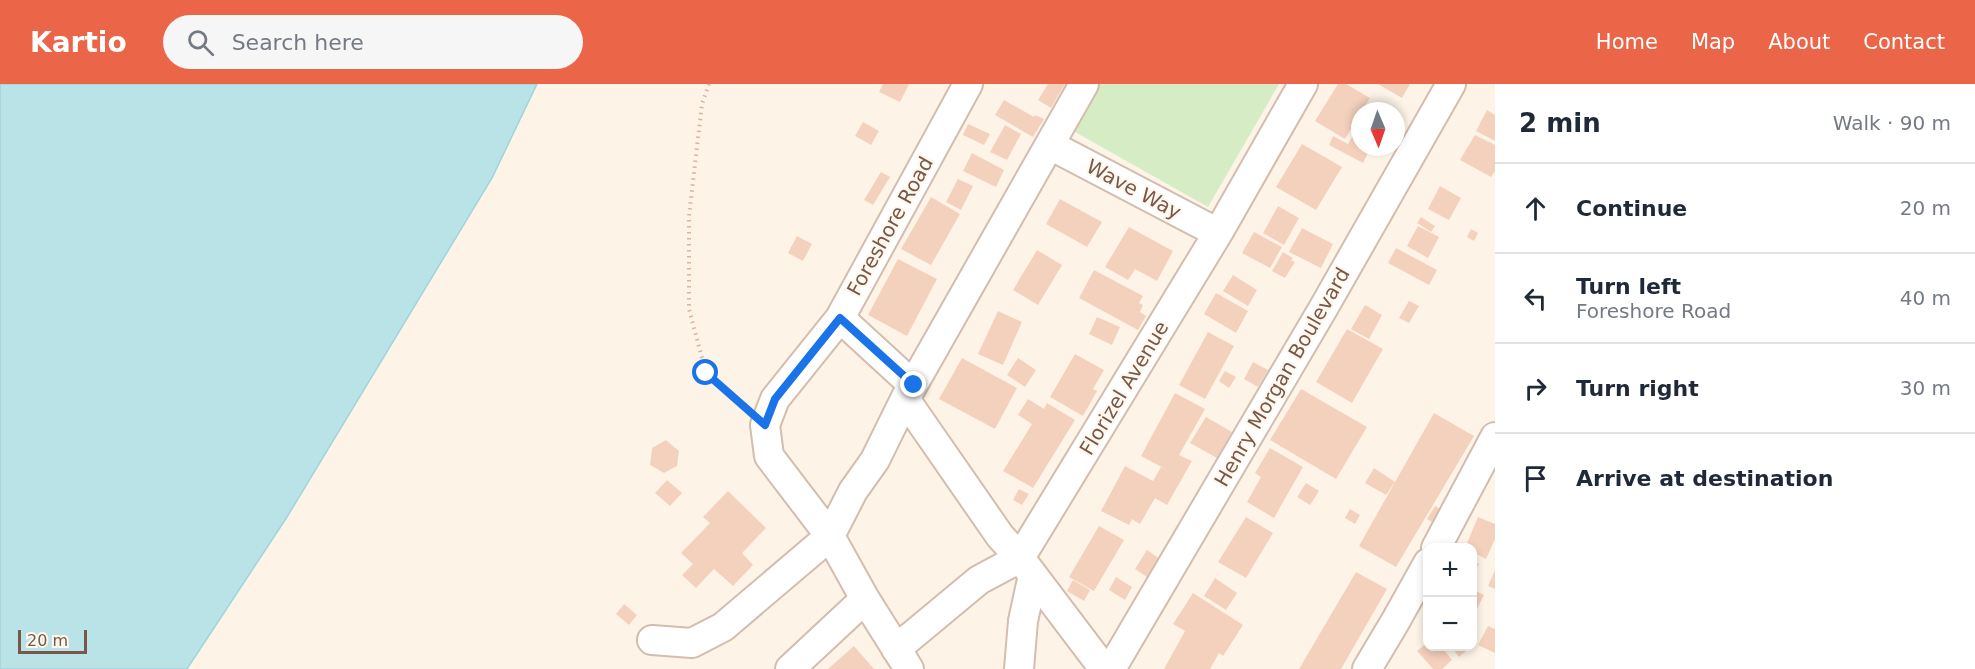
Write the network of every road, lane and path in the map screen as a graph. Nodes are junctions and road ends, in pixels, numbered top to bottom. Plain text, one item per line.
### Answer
1 (709, 84) edge
2 (968, 84) edge
3 (1084, 84) edge
4 (1303, 84) edge
5 (1451, 84) edge
6 (1050, 145) junction
7 (1218, 233) junction
8 (840, 318) junction
9 (909, 392) junction
10 (765, 425) junction
11 (1495, 437) edge
12 (830, 536) junction
13 (1439, 543) edge
14 (1027, 566) junction
15 (1423, 572) edge
16 (866, 599) junction
17 (652, 640) dead end
18 (903, 659) edge
19 (790, 669) edge
20 (1019, 669) edge
21 (1104, 669) edge
22 (1111, 669) edge
23 (1366, 669) edge

1 - 10 path
2 - 8 street, Foreshore Road
3 - 6 street
4 - 7 street, Florizel Avenue
5 - 22 street, Henry Morgan Boulevard
6 - 7 street, Wave Way
6 - 9 street
7 - 14 street, Florizel Avenue
8 - 9 street
8 - 10 street, Foreshore Road
9 - 12 street
9 - 14 street
10 - 12 street, Foreshore Road
11 - 13 street
12 - 16 street, Foreshore Road
12 - 17 street
14 - 18 street
14 - 20 street
14 - 21 street
15 - 23 street
16 - 18 street, Foreshore Road
16 - 19 street

